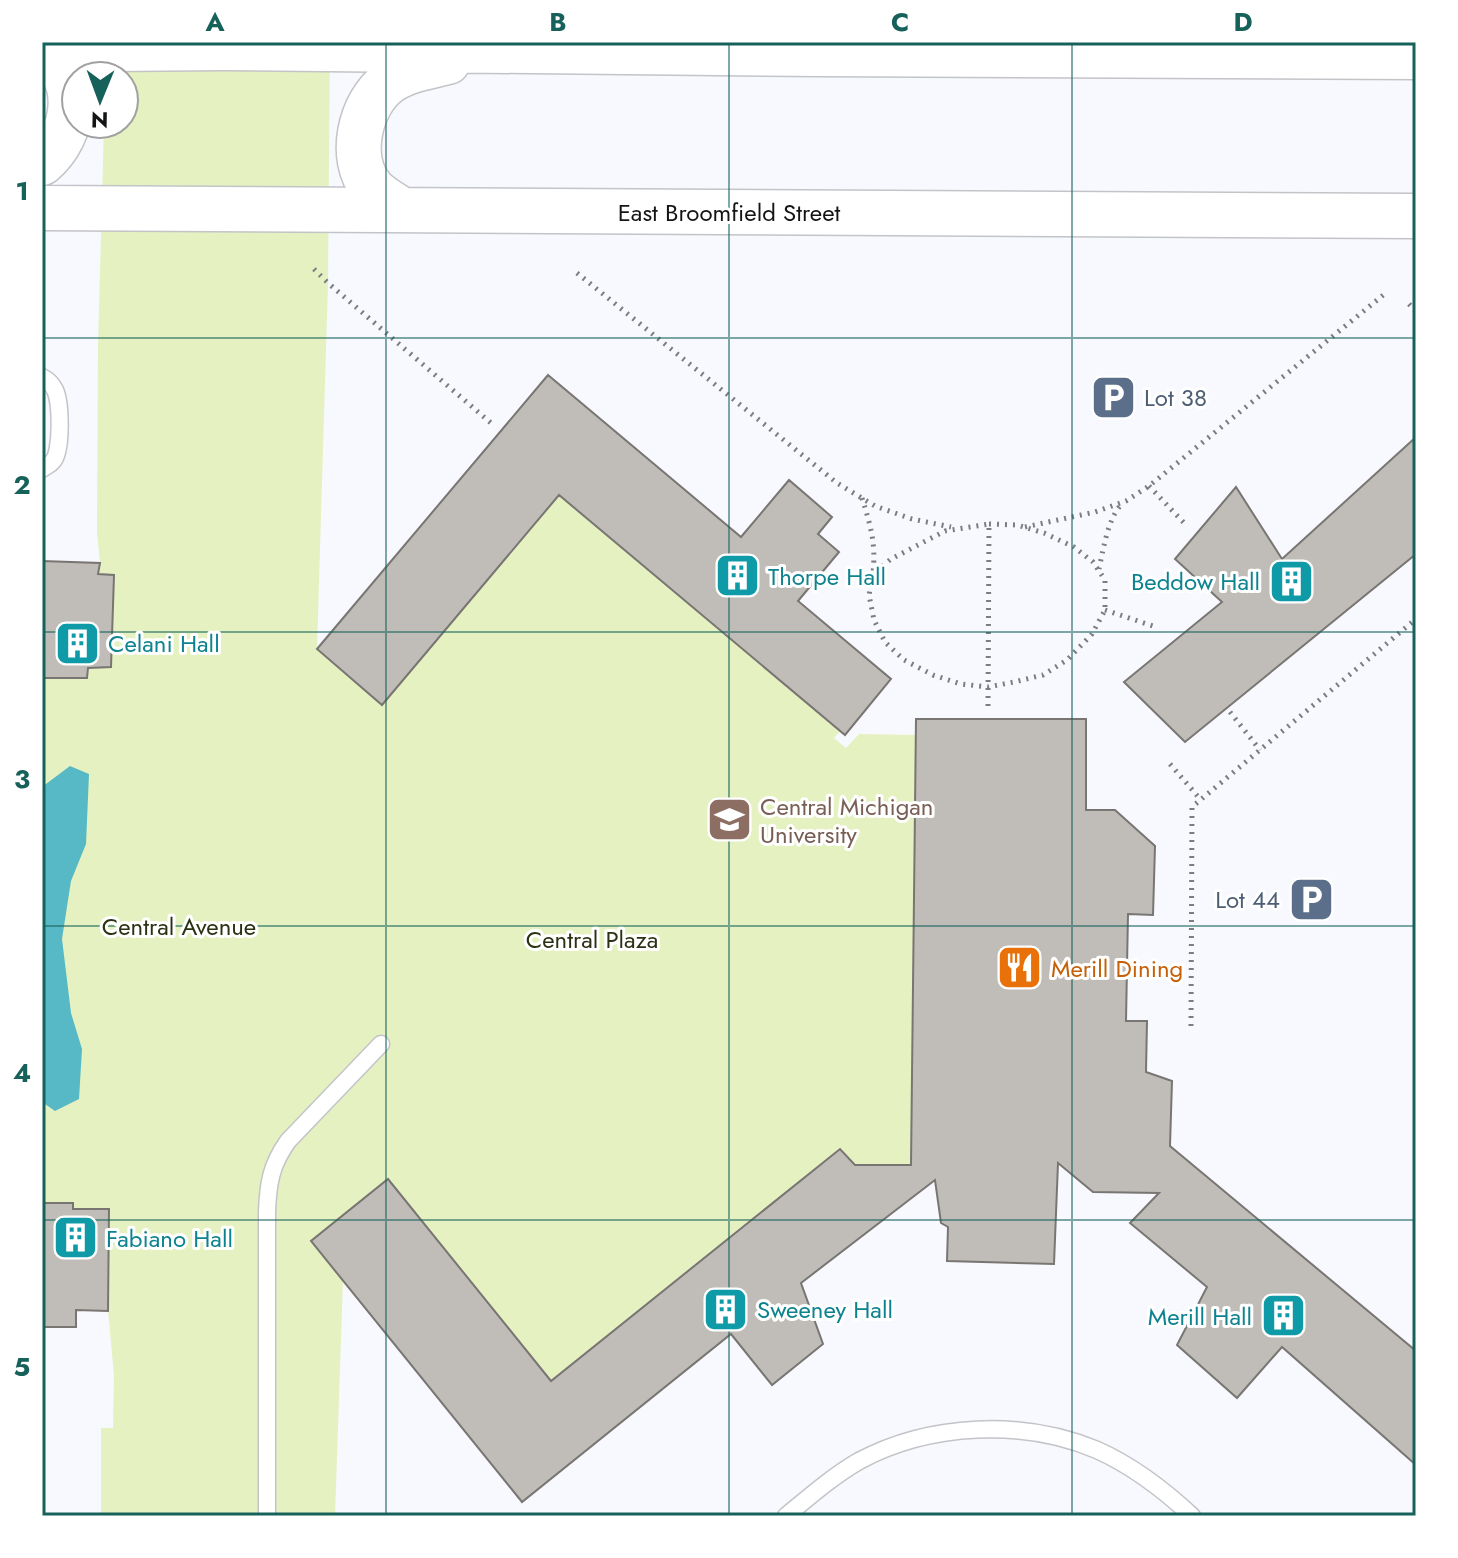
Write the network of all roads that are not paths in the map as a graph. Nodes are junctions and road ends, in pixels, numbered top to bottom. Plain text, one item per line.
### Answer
1 (42, 47) edge
2 (821, 48) edge
3 (501, 51) junction
4 (42, 54) edge
5 (1416, 57) edge
6 (42, 163) edge
7 (42, 208) edge
8 (402, 210) junction
9 (1416, 216) edge
10 (42, 377) edge
11 (42, 469) edge
12 (381, 1044) dead end
13 (267, 1516) edge
14 (786, 1516) edge
15 (1192, 1516) edge

1 - 3 main road
2 - 3 main road
2 - 5 main road
3 - 8 main road
4 - 6 main road
7 - 8 main road, East Broomfield Street
8 - 9 main road, East Broomfield Street
10 - 11 lane
12 - 13 lane
14 - 15 lane

